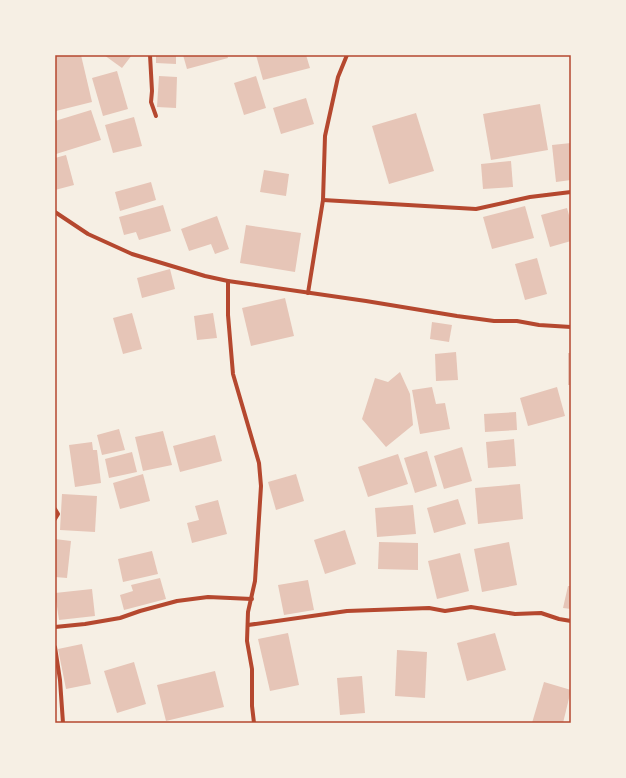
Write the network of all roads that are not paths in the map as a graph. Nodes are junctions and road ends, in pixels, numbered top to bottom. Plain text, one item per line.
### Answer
1 (150, 55) edge
2 (347, 55) edge
3 (156, 116) dead end
4 (571, 192) edge
5 (323, 200) junction
6 (55, 212) edge
7 (228, 281) junction
8 (308, 293) junction
9 (571, 327) edge
10 (55, 510) edge
11 (55, 519) edge
12 (252, 599) junction
13 (571, 621) edge
14 (248, 625) junction
15 (55, 627) edge
16 (55, 648) edge
17 (63, 723) edge
18 (254, 723) edge

1 - 3 street
2 - 5 street
4 - 5 street
5 - 8 street
6 - 7 street
7 - 8 street
7 - 12 street
8 - 9 street
10 - 11 street
12 - 14 street
12 - 15 street
13 - 14 street
14 - 18 street
16 - 17 street

